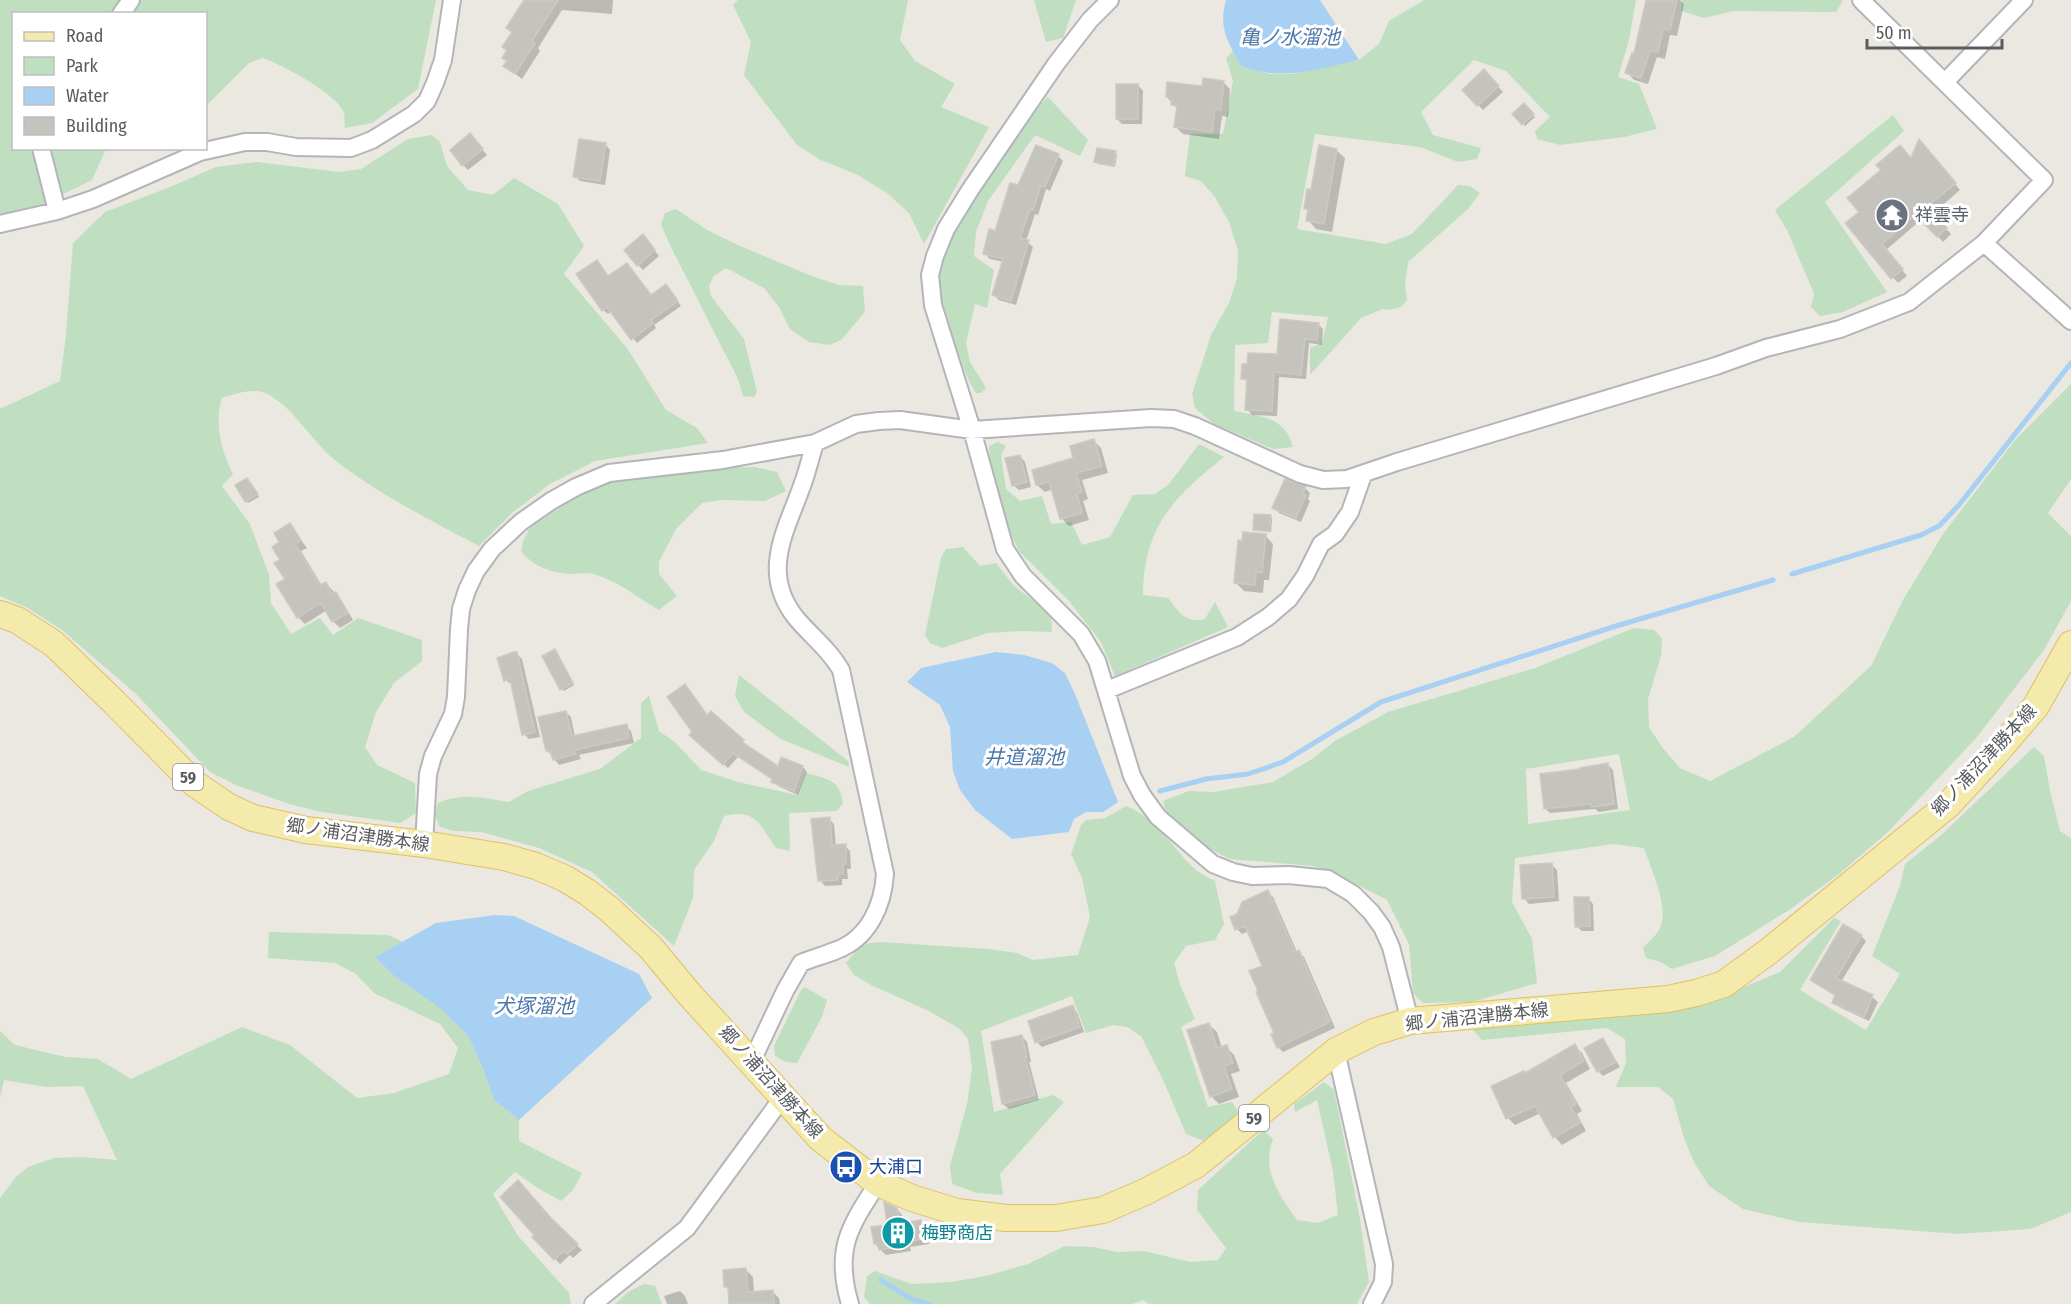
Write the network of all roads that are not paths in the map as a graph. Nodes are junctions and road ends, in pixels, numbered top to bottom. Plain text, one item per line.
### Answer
1 (452, 0) edge
2 (1110, 0) edge
3 (1861, 0) edge
4 (2024, 0) edge
5 (1945, 82) junction
6 (42, 150) edge
7 (57, 211) junction
8 (0, 224) edge
9 (1984, 243) junction
10 (2071, 321) edge
11 (972, 430) junction
12 (815, 442) junction
13 (1363, 475) junction
14 (0, 614) edge
15 (2071, 644) edge
16 (1107, 690) junction
17 (424, 843) junction
18 (1410, 1021) junction
19 (1336, 1051) junction
20 (752, 1061) junction
21 (783, 1096) junction
22 (878, 1183) junction
23 (593, 1304) edge
24 (850, 1304) edge
25 (1372, 1304) edge

1 - 7 street
2 - 11 street
3 - 5 street
4 - 5 street
5 - 9 street
6 - 7 street
7 - 8 street
9 - 10 street
9 - 13 street
11 - 12 street
11 - 13 street
11 - 16 street
12 - 17 street
12 - 20 street
13 - 16 street
14 - 17 main road, 郷ノ浦沼津勝本線 / 59
15 - 18 main road, 郷ノ浦沼津勝本線 / 59
16 - 18 street
17 - 20 main road, 郷ノ浦沼津勝本線 / 59
18 - 19 main road, 郷ノ浦沼津勝本線 / 59
19 - 22 main road, 郷ノ浦沼津勝本線 / 59
19 - 25 street
20 - 21 main road, 郷ノ浦沼津勝本線 / 59
21 - 22 main road, 郷ノ浦沼津勝本線 / 59
21 - 23 street
22 - 24 street

